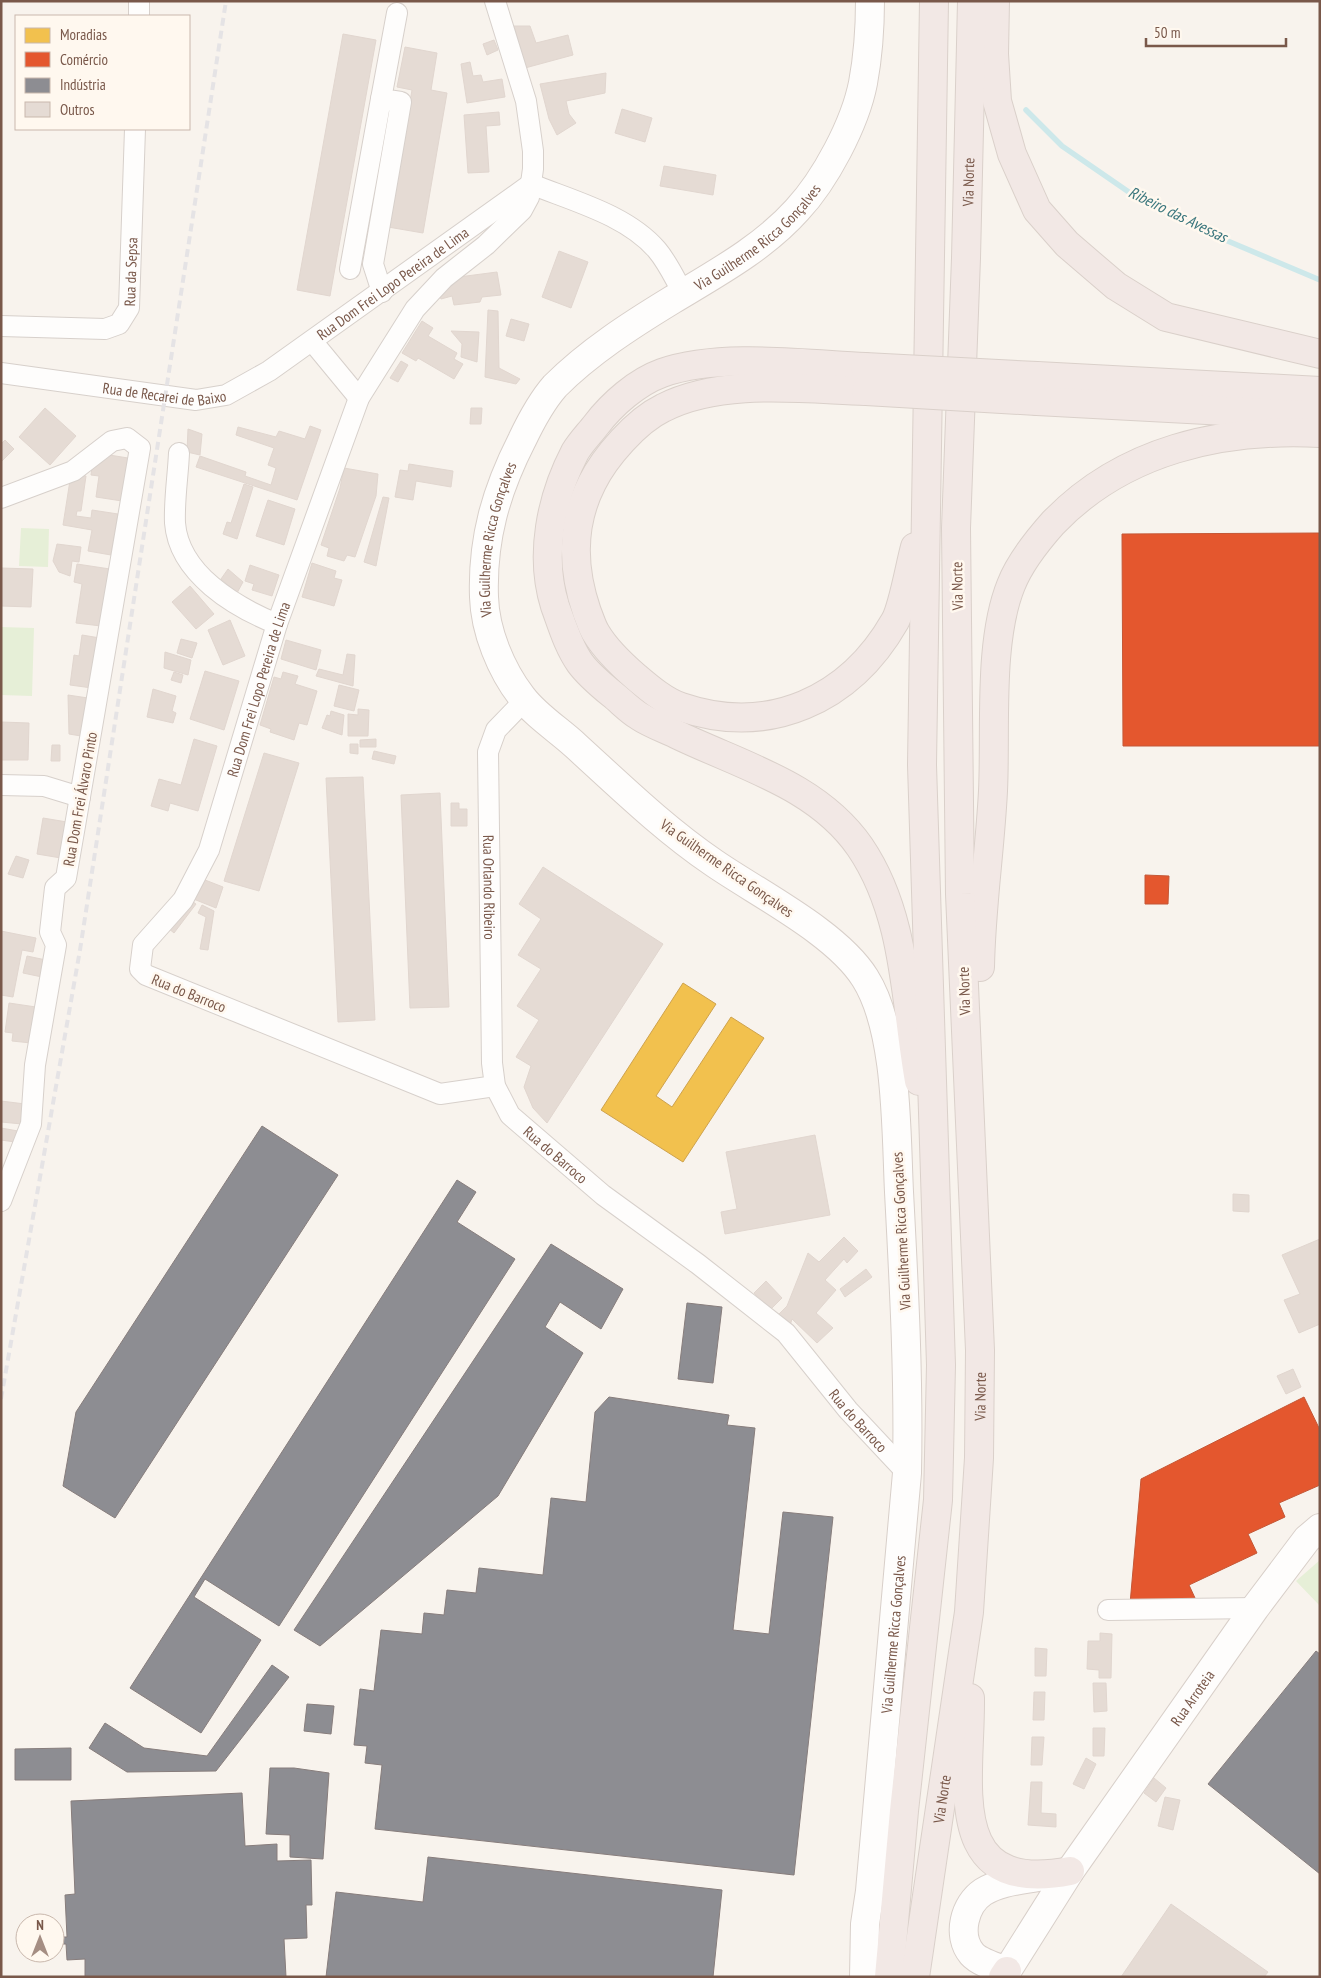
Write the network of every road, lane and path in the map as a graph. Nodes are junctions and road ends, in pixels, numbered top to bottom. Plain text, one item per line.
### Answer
1 (139, 1) edge
2 (495, 1) edge
3 (870, 1) edge
4 (934, 1) edge
5 (972, 1) edge
6 (995, 1) edge
7 (397, 12) dead end
8 (139, 15) edge
9 (381, 99) junction
10 (135, 130) edge
11 (531, 184) junction
12 (362, 199) junction
13 (383, 203) junction
14 (350, 269) dead end
15 (382, 292) junction
16 (683, 293) junction
17 (1, 326) edge
18 (312, 340) junction
19 (1320, 354) edge
20 (1, 373) edge
21 (865, 379) junction
22 (1037, 389) junction
23 (1320, 391) edge
24 (359, 398) junction
25 (1320, 416) edge
26 (1320, 434) edge
27 (179, 453) dead end
28 (1, 498) edge
29 (926, 504) junction
30 (278, 624) junction
31 (524, 701) junction
32 (1, 785) edge
33 (80, 796) junction
34 (140, 969) joint
35 (495, 1086) junction
36 (937, 1184) junction
37 (1, 1201) edge
38 (976, 1266) junction
39 (907, 1473) junction
40 (1320, 1528) edge
41 (1255, 1608) junction
42 (1108, 1610) dead end
43 (969, 1612) junction
44 (1058, 1874) junction
45 (865, 1924) junction
46 (1004, 1974) edge
47 (846, 1977) edge
48 (864, 1977) edge
49 (889, 1977) edge
50 (915, 1977) edge

1 - 8 street
2 - 11 street, Rua Dom Frei Lopo Pereira de Lima
3 - 16 street, Via Guilherme Ricca Gonçalves
4 - 29 highway, Via Norte
5 - 38 highway, Via Norte
6 - 19 highway
7 - 9 street
9 - 12 street
9 - 13 street
10 - 17 street, Rua da Sepsa
11 - 15 street, Rua Dom Frei Lopo Pereira de Lima
11 - 16 street
11 - 24 street, Rua Dom Frei Lopo Pereira de Lima
12 - 13 street
12 - 14 street
13 - 15 street
15 - 18 street, Rua Dom Frei Lopo Pereira de Lima
16 - 31 street, Via Guilherme Ricca Gonçalves
18 - 20 street, Rua de Recarei de Baixo
18 - 24 street, Rua Dom Frei Lopo Pereira de Lima
21 - 22 highway, bridge
21 - 29 highway
21 - 36 highway
22 - 23 highway
22 - 25 highway
24 - 30 street, Rua Dom Frei Lopo Pereira de Lima
26 - 38 highway
27 - 30 street
28 - 33 street, Rua Dom Frei Álvaro Pinto
29 - 36 highway, Via Norte
30 - 34 street, Rua Dom Frei Lopo Pereira de Lima
31 - 35 street, Rua Orlando Ribeiro
31 - 39 street, Via Guilherme Ricca Gonçalves
32 - 33 street
33 - 37 street, Rua Dom Frei Álvaro Pinto
34 - 35 street, Rua do Barroco
35 - 39 street, Rua do Barroco
36 - 49 highway, Via Norte
38 - 43 highway, Via Norte
39 - 45 street, Via Guilherme Ricca Gonçalves
40 - 41 street, Rua Arroteia
41 - 42 street
41 - 44 street, Rua Arroteia
43 - 44 highway
43 - 50 highway, Via Norte
44 - 46 street, Rua Arroteia
44 - 46 street
45 - 47 street, Via Guilherme Ricca Gonçalves
45 - 48 street, Via Guilherme Ricca Gonçalves

